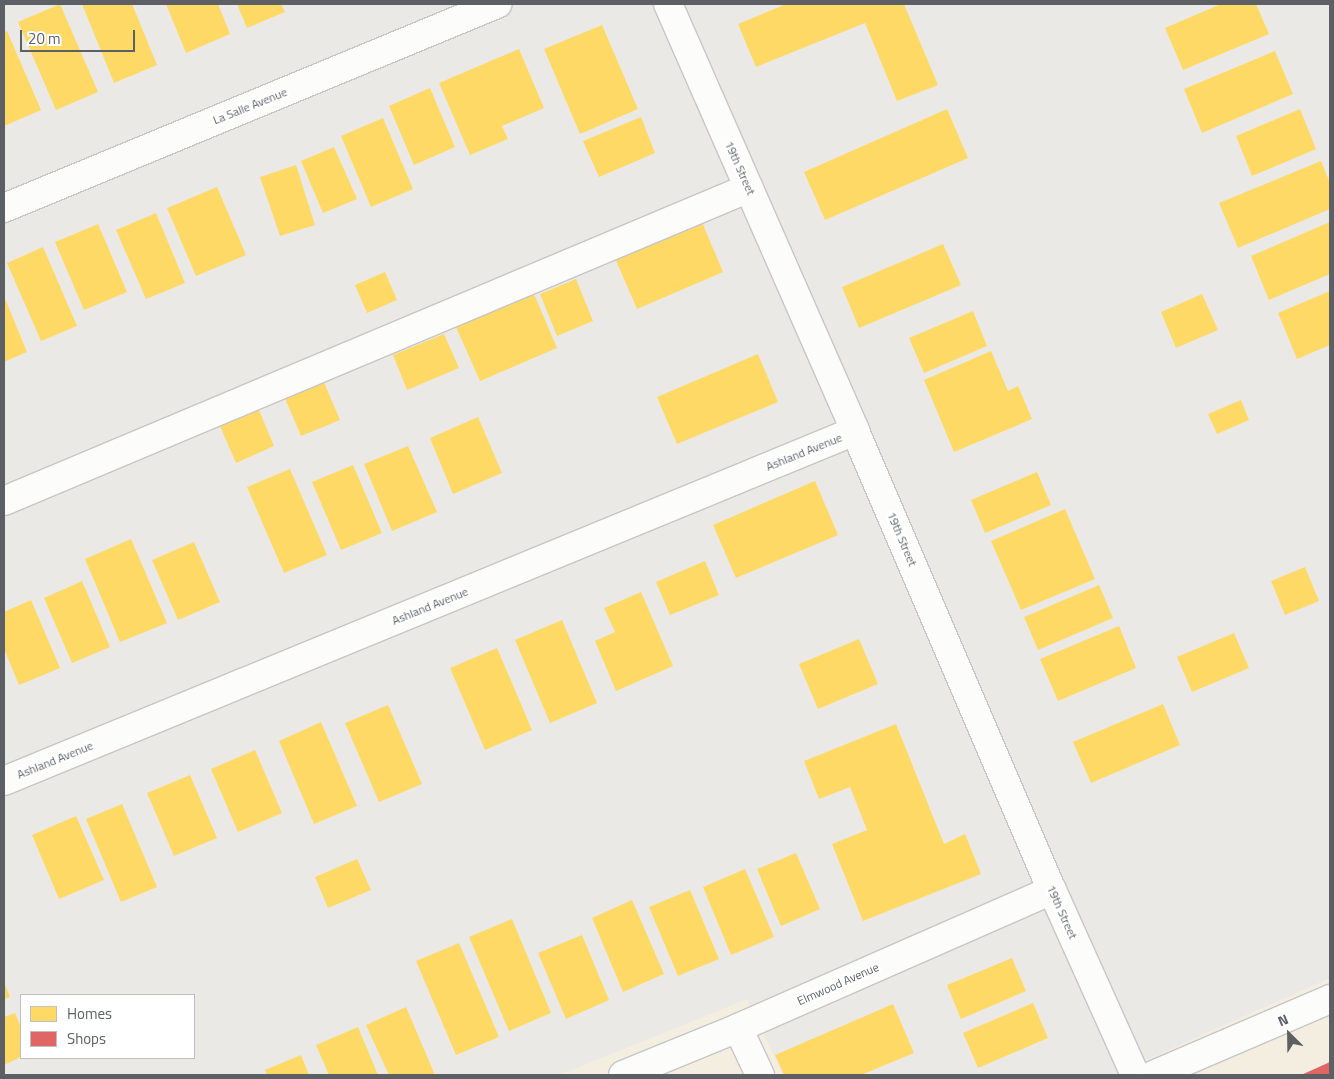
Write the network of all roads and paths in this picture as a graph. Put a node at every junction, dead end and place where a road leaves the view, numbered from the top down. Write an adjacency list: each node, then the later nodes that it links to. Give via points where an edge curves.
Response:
1 (497, 4): 4 (street, La Salle Avenue)
2 (668, 4): 3 (street, 19th Street)
3 (749, 188): 5 (street, 19th Street); 6 (street)
4 (4, 208)
5 (856, 431): 7 (street, Ashland Avenue); 8 (street, 19th Street)
6 (4, 501)
7 (4, 781)
8 (1052, 890): 10 (street, Elmwood Avenue); 13 (street, 19th Street)
9 (1330, 999): 14 (street)
10 (738, 1028): 11 (street, Elmwood Avenue); 12 (street)
11 (623, 1075)
12 (760, 1075)
13 (1135, 1075)
14 (1153, 1075)

